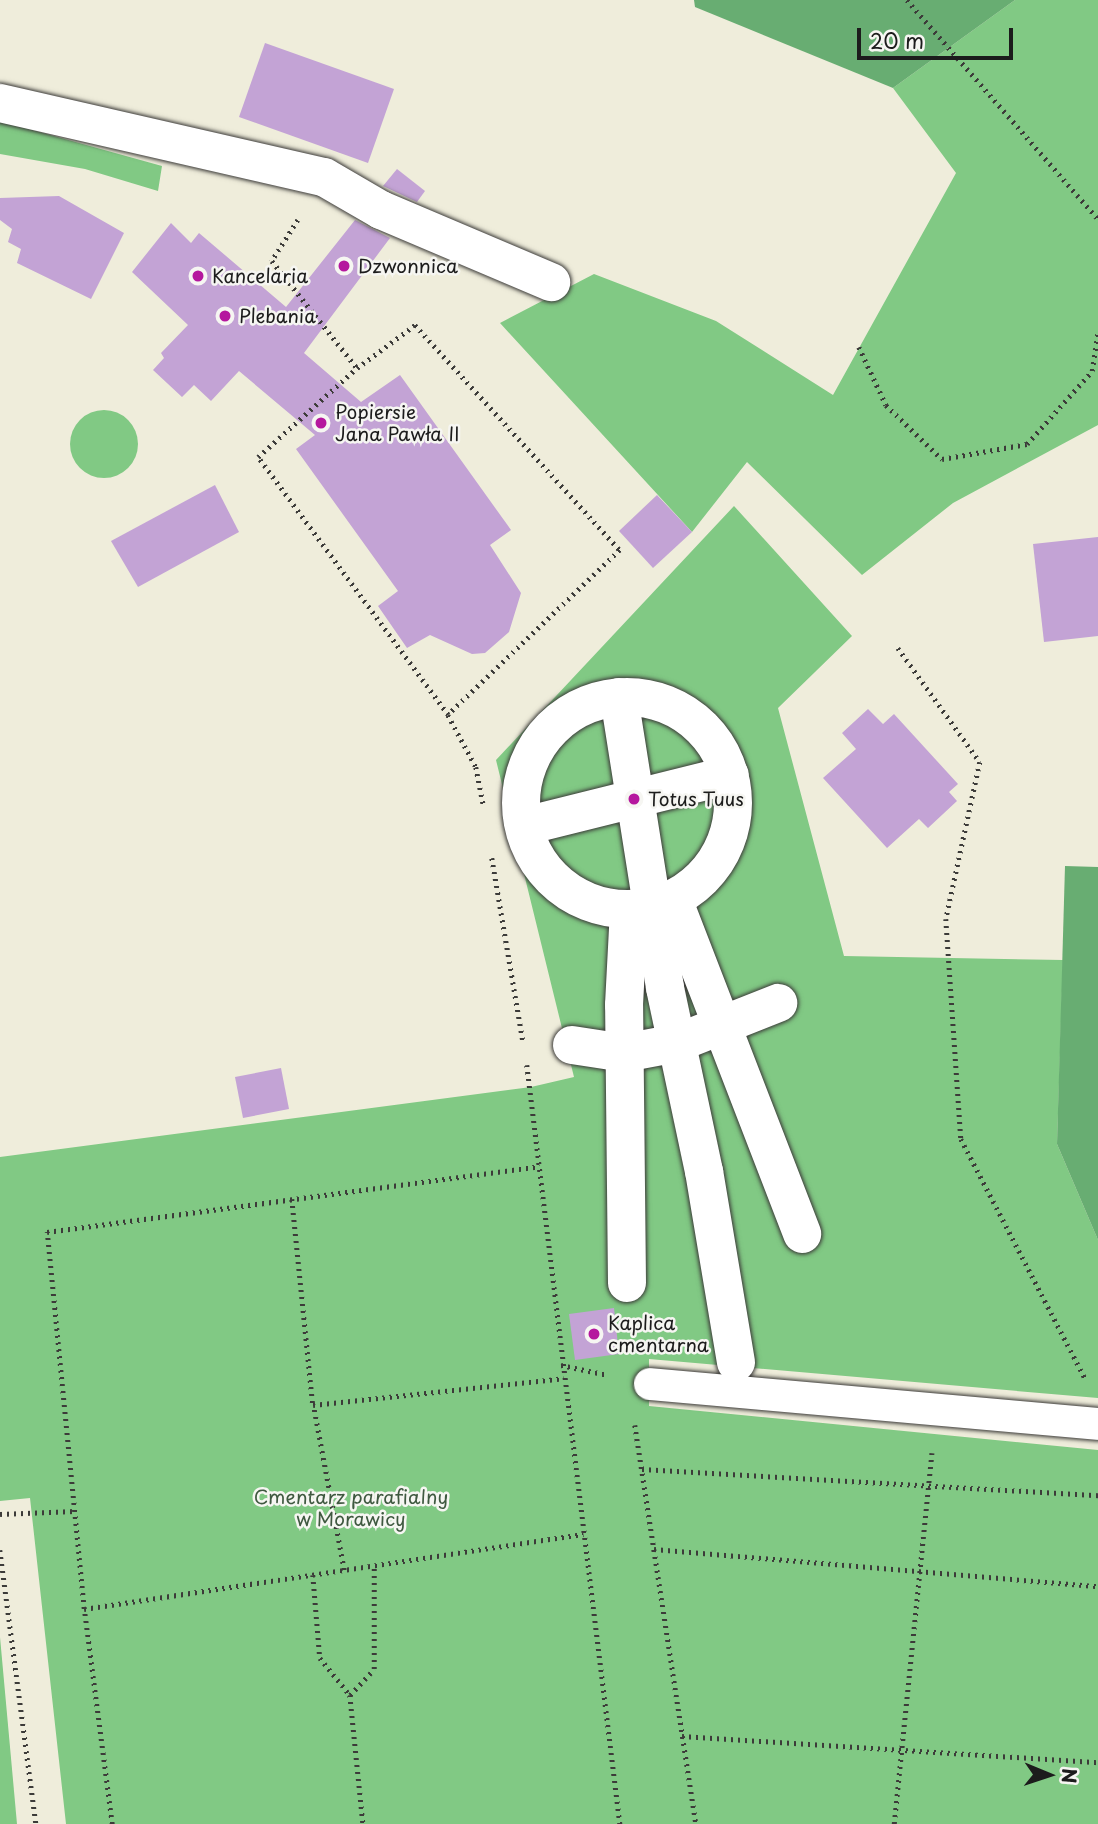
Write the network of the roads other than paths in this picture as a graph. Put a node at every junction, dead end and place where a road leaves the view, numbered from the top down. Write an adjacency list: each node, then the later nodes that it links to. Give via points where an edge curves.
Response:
1 (0, 103): 2 (street, via 324,177 381,210)
2 (551, 282)
3 (619, 697): 4 (street, via 655,701 688,716 714,742); 5 (street); 6 (street, via 585,705 557,723 535,749 524,781)
4 (730, 775): 5 (street); 7 (street, via 734,812 724,848 704,878)
5 (634, 799): 6 (street); 7 (street)
6 (525, 826): 7 (street, via 531,848 549,876 576,897 607,908)
7 (651, 905): 9 (street); 10 (street); 12 (street)
8 (778, 1003): 9 (street)
9 (723, 1028): 10 (street); 13 (street)
10 (677, 1043): 12 (street); 15 (street)
11 (572, 1045): 12 (street)
12 (624, 1053): 14 (street)
13 (802, 1234)
14 (627, 1283)
15 (736, 1363)
16 (650, 1384): 17 (lane)
17 (1098, 1424)

